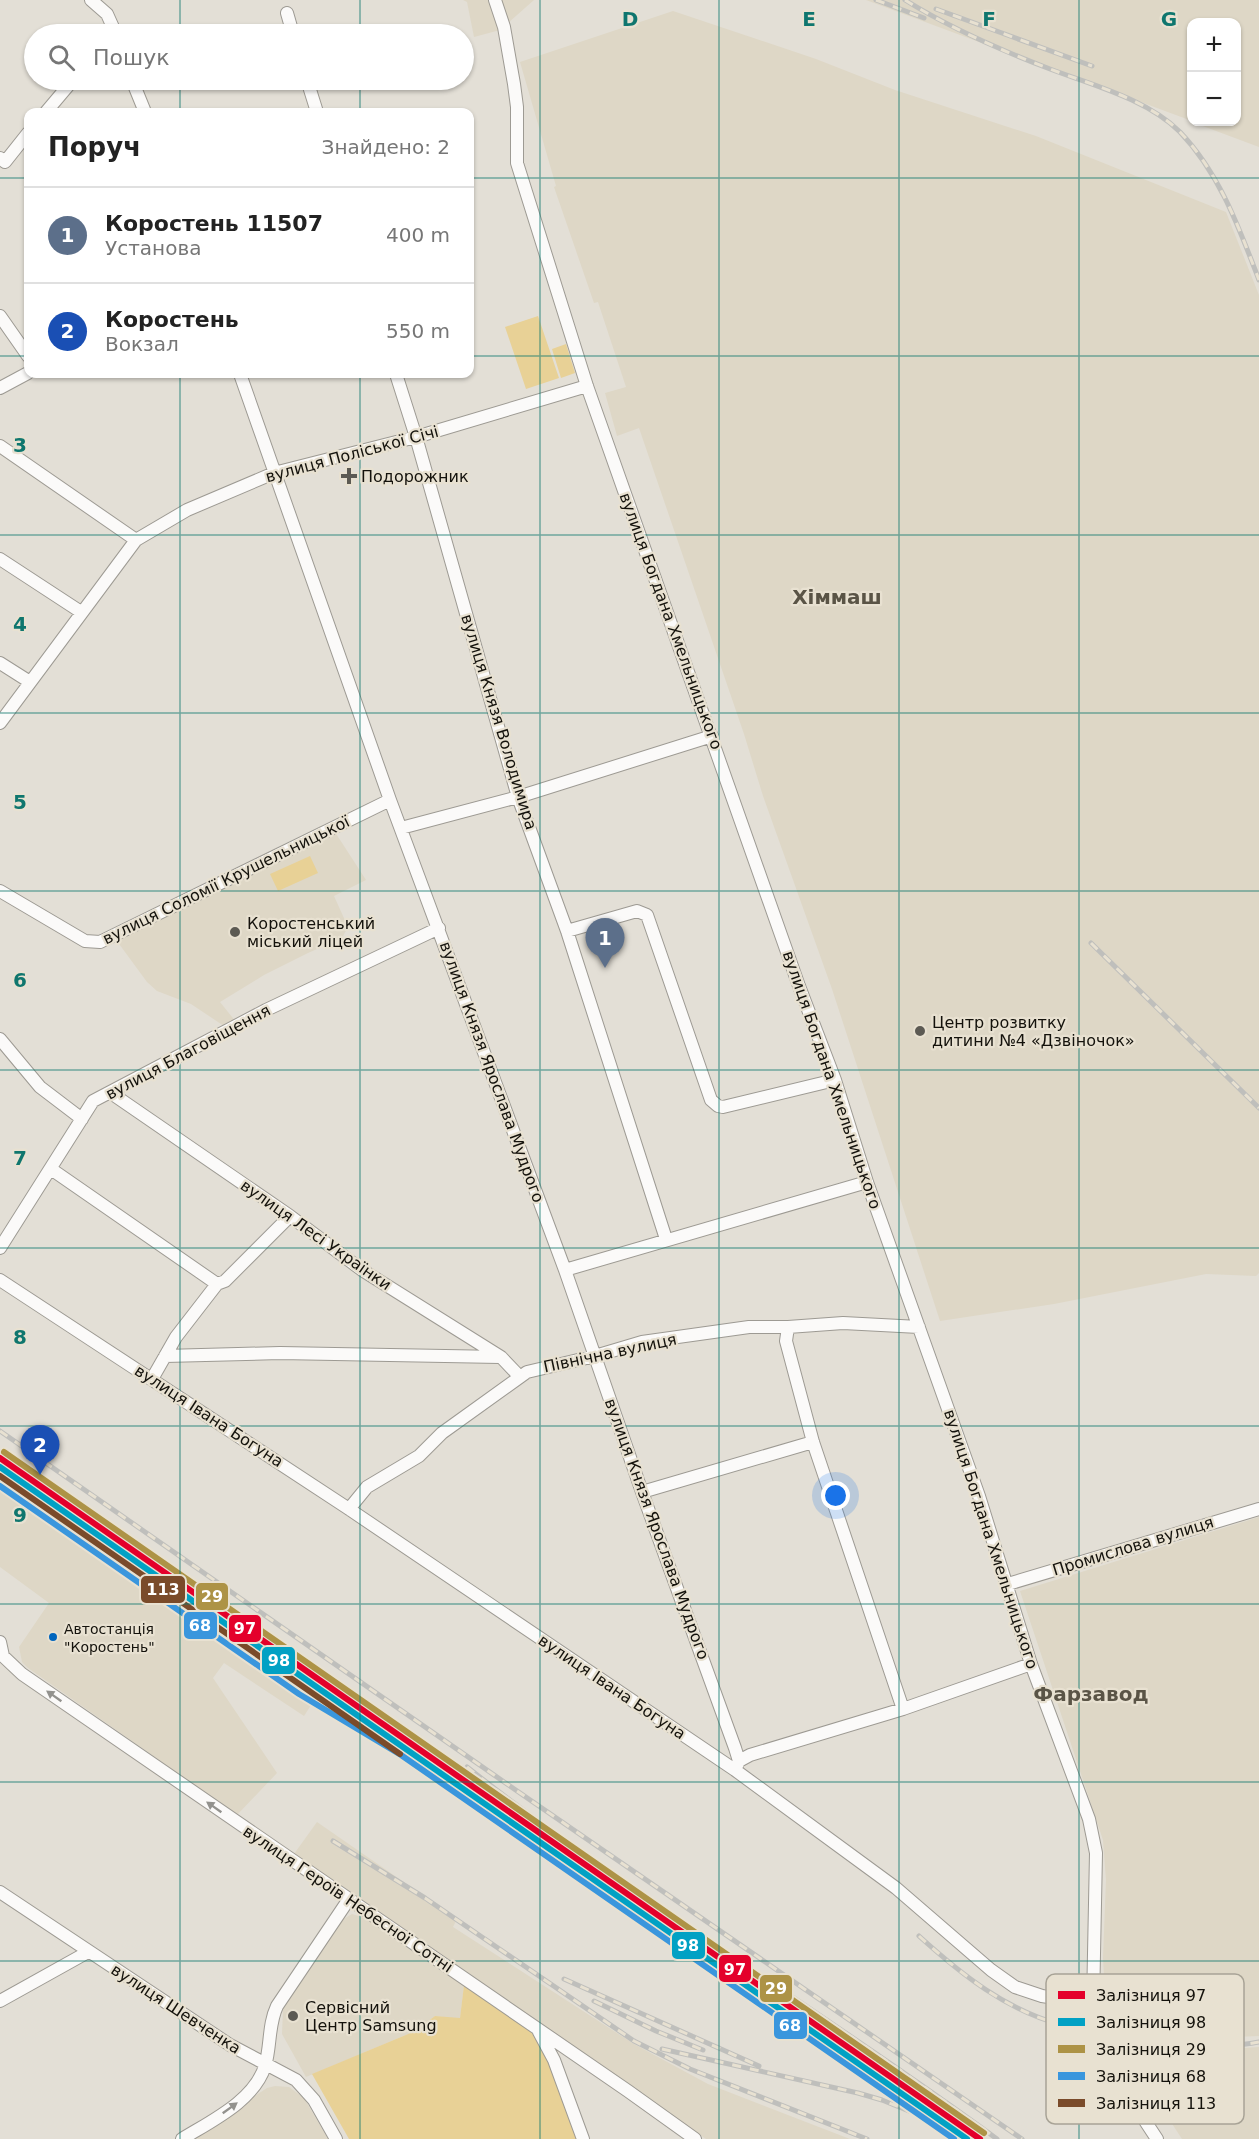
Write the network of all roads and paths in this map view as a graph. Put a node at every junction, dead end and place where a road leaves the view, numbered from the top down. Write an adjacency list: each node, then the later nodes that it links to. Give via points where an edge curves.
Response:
1 (91, 0): 4 (street, via 107,14)
2 (495, 0): 19 (street, вулиця Богдана Хмельницького, via 514,84 517,163)
3 (286, 14): 5 (street)
4 (112, 24)
5 (290, 24)
6 (65, 90): 9 (street)
7 (136, 90): 10 (street)
8 (310, 90): 11 (street)
9 (49, 108)
10 (143, 108)
11 (316, 108)
12 (24, 137): 13 (street)
13 (2, 162)
14 (0, 315): 15 (street)
15 (24, 350)
16 (24, 375): 20 (street)
17 (241, 378): 23 (street, вулиця Князя Ярослава Мудрого)
18 (397, 378): 21 (street, вулиця Князя Володимира)
19 (587, 386): 21 (street, вулиця Поліської Січі); 30 (street, вулиця Богдана Хмельницького)
20 (0, 388)
21 (416, 437): 23 (street, вулиця Поліської Січі); 31 (street, вулиця Князя Володимира)
22 (0, 446): 24 (street)
23 (274, 473): 24 (street, вулиця Поліської Січі, via 187,510); 32 (street, вулиця Князя Ярослава Мудрого)
24 (136, 540): 26 (street, вулиця Поліської Січі)
25 (0, 559): 26 (street)
26 (81, 612): 28 (street, вулиця Поліської Січі)
27 (0, 663): 28 (street)
28 (30, 682): 29 (street, вулиця Поліської Січі)
29 (0, 723)
30 (712, 736): 31 (street); 38 (street, вулиця Богдана Хмельницького)
31 (518, 797): 33 (street); 36 (street, вулиця Князя Володимира)
32 (390, 800): 33 (street, вулиця Князя Ярослава Мудрого); 34 (street, вулиця Соломії Крушельницької, via 100,942 85,941)
33 (401, 828): 35 (street, вулиця Князя Ярослава Мудрого)
34 (0, 891)
35 (439, 928): 39 (street, вулиця Благовіщення, via 266,1010); 46 (street, вулиця Князя Ярослава Мудрого)
36 (567, 931): 38 (street, via 637,911 647,915 711,1100 718,1106); 44 (street, вулиця Князя Володимира)
37 (0, 1039): 40 (street, via 40,1087)
38 (834, 1080): 42 (street, вулиця Богдана Хмельницького)
39 (111, 1093): 40 (street, вулиця Благовіщення, via 93,1101); 43 (street, вулиця Лесі Українки)
40 (82, 1119): 41 (street, вулиця Благовіщення)
41 (51, 1169): 45 (street, вулиця Благовіщення); 48 (street)
42 (867, 1182): 44 (street); 50 (street, вулиця Богдана Хмельницького)
43 (290, 1216): 48 (street); 53 (street, вулиця Лесі Українки, via 362,1270)
44 (666, 1239): 46 (street)
45 (0, 1248)
46 (565, 1270): 52 (street, вулиця Князя Ярослава Мудрого)
47 (0, 1280): 55 (street, вулиця Івана Богуна)
48 (218, 1284): 51 (street)
49 (788, 1327): 50 (street, Північна вулиця, via 843,1323); 52 (street, Північна вулиця, via 749,1327 642,1342); 56 (street, via 786,1341)
50 (919, 1327): 60 (street, вулиця Богдана Хмельницького)
51 (165, 1356): 53 (street, via 280,1353); 55 (street)
52 (595, 1356): 54 (street, Північна вулиця); 57 (street, вулиця Князя Ярослава Мудрого)
53 (501, 1357): 54 (street, вулиця Лесі Українки)
54 (520, 1377): 58 (street, Північна вулиця, via 442,1433 419,1456 367,1487)
55 (152, 1379): 58 (street, вулиця Івана Богуна)
56 (813, 1442): 57 (street); 64 (street)
57 (642, 1492): 65 (street, вулиця Князя Ярослава Мудрого, via 678,1584)
58 (349, 1509): 65 (street, вулиця Івана Богуна)
59 (1259, 1509): 60 (street, Промислова вулиця)
60 (1008, 1584): 63 (street, вулиця Богдана Хмельницького)
61 (0, 1642): 62 (street)
62 (2, 1658): 67 (street, вулиця Героїв Небесної Сотні, one-way to 62)
63 (1031, 1664): 64 (street); 69 (street, вулиця Богдана Хмельницького, via 1089,1819 1096,1853)
64 (903, 1709): 65 (street, via 750,1755)
65 (737, 1766): 70 (street, вулиця Івана Богуна, via 896,1888 991,1970 1015,1987)
66 (0, 1892): 68 (street, вулиця Шевченка)
67 (349, 1899): 72 (street, вулиця Героїв Небесної Сотні); 73 (street, via 281,1998 272,2017)
68 (88, 1952): 71 (street); 73 (street, вулиця Шевченка)
69 (1094, 1974)
70 (1046, 1997)
71 (0, 2001)
72 (535, 2028): 77 (street, via 554,2060); 78 (street, вулиця Героїв Небесної Сотні)
73 (266, 2065): 75 (street, one-way to 73, via 252,2090); 76 (street, вулиця Шевченка, via 303,2086)
74 (1147, 2124): 79 (street)
75 (182, 2139)
76 (336, 2139)
77 (583, 2139)
78 (695, 2139)
79 (1157, 2139)

